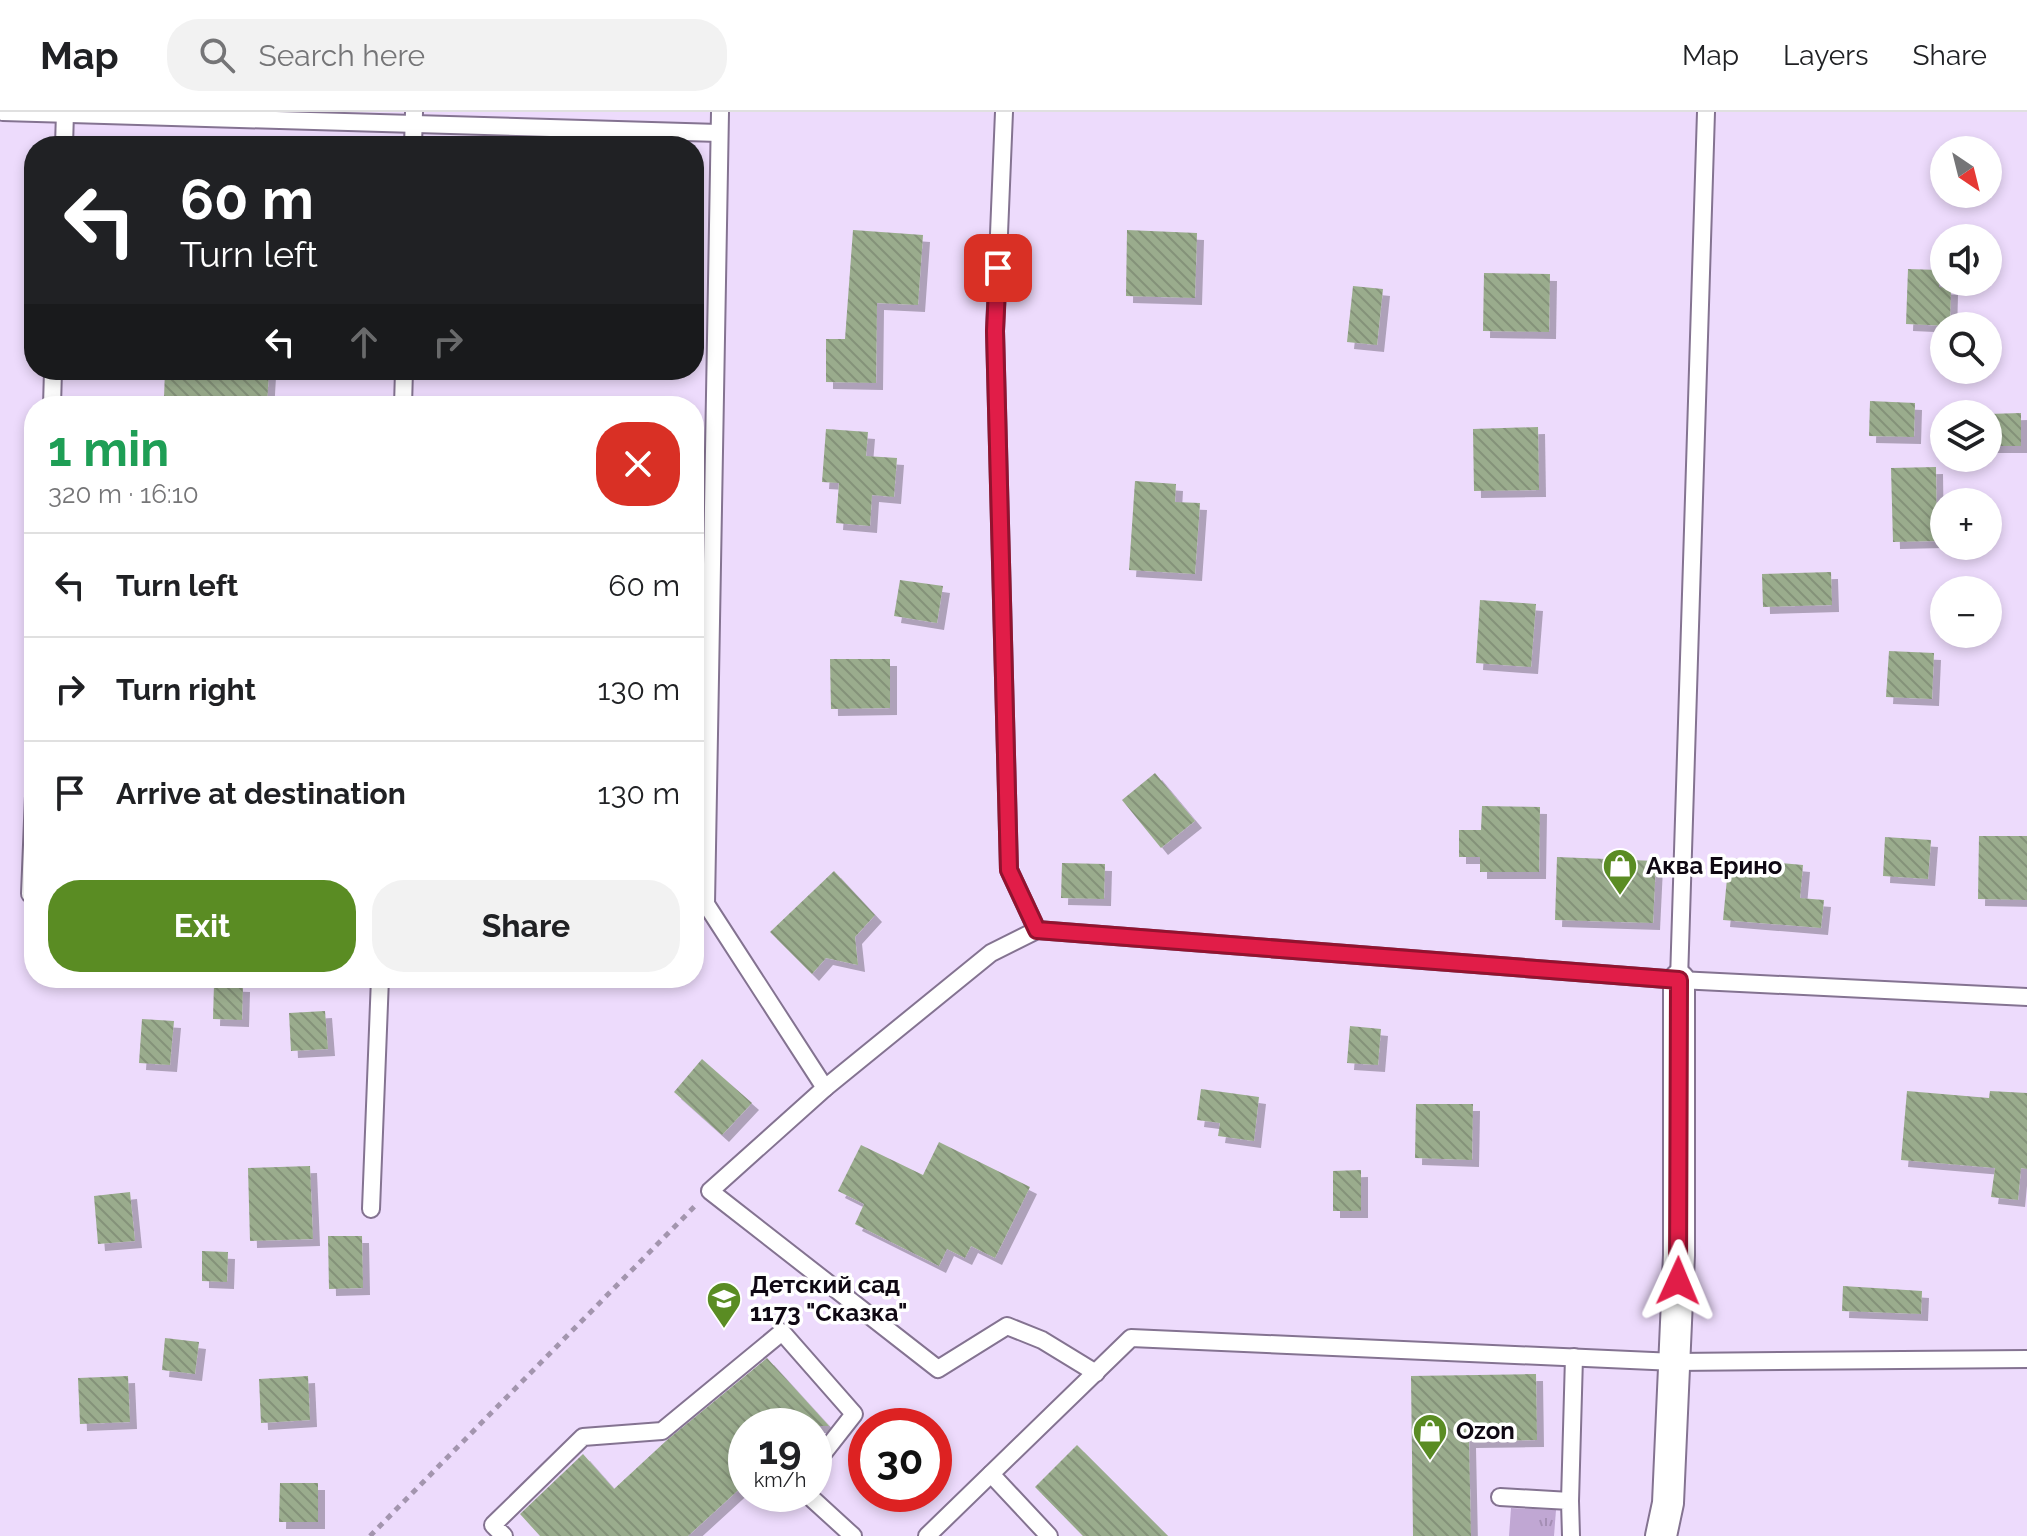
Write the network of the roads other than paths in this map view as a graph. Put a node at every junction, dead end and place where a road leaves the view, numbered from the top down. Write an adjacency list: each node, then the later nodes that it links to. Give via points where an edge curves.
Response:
1 (3, 112): 5 (lane)
2 (720, 112): 7 (lane)
3 (1004, 112): 9 (lane, via 995,331 1009,870)
4 (1706, 112): 10 (lane)
5 (65, 113): 6 (lane); 8 (lane)
6 (414, 119): 7 (lane)
7 (719, 133): 13 (lane, via 706,904)
8 (64, 136)
9 (1037, 930): 10 (lane); 13 (lane, via 991,953)
10 (1679, 980): 12 (lane); 17 (street)
11 (380, 988): 14 (lane)
12 (2027, 997)
13 (825, 1088): 18 (lane, via 710,1191 938,1369 1007,1326)
14 (371, 1209)
15 (1574, 1357): 17 (lane); 18 (lane, via 1131,1338); 22 (lane)
16 (2027, 1359): 17 (lane)
17 (1675, 1362): 29 (street, via 1668,1503)
18 (1096, 1373): 20 (lane)
19 (832, 1442): 24 (lane, via 854,1414 782,1332 662,1431 583,1437 493,1525)
20 (991, 1474): 26 (lane); 27 (lane)
21 (1500, 1497): 22 (lane)
22 (1570, 1501): 28 (lane)
23 (827, 1512): 25 (lane)
24 (504, 1536)
25 (853, 1536)
26 (927, 1536)
27 (1049, 1536)
28 (1571, 1536)
29 (1661, 1536)

